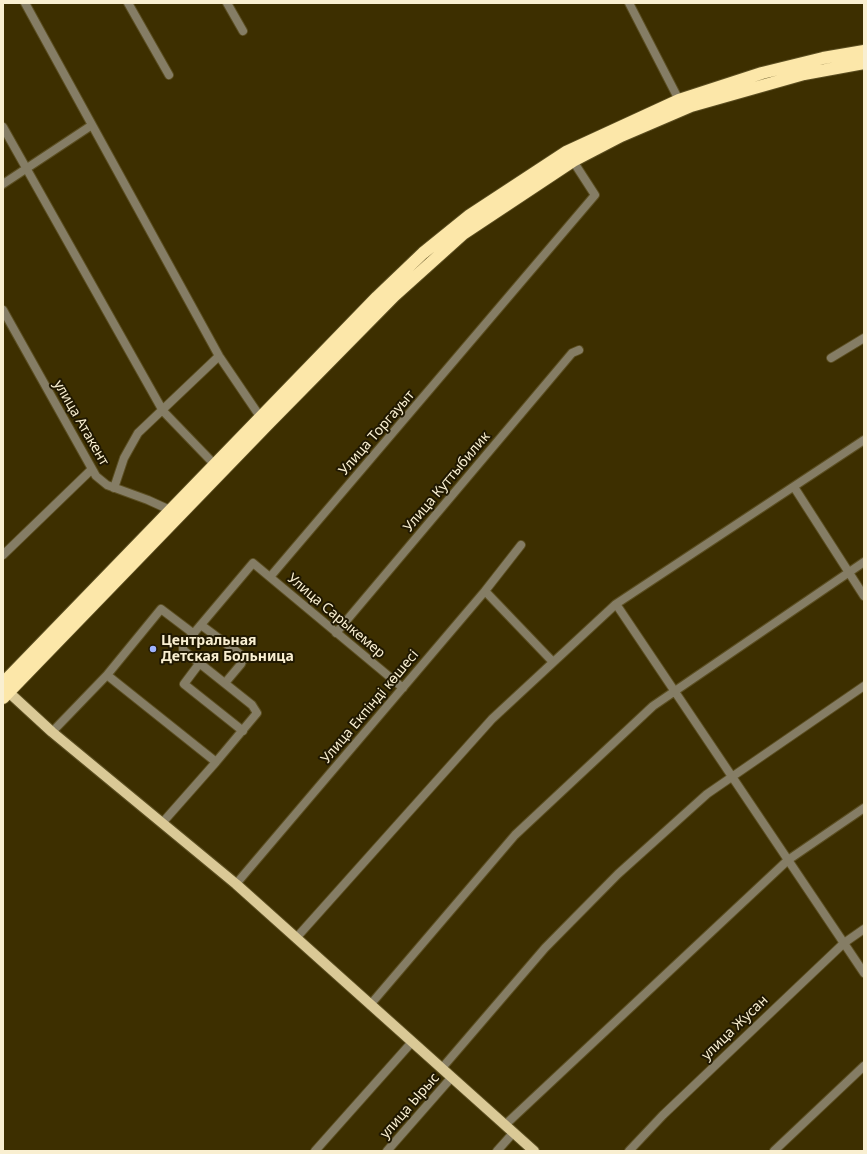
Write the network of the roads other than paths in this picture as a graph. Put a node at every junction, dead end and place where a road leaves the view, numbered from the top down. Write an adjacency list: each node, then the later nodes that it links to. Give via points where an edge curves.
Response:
1 (25, 3): 10 (street)
2 (128, 3): 8 (street)
3 (227, 3): 5 (street)
4 (629, 3): 9 (street)
5 (243, 31)
6 (864, 51): 9 (highway, via 762,73)
7 (864, 63): 12 (highway, via 764,84 691,106 621,136)
8 (169, 75)
9 (679, 100): 15 (highway, via 566,152 496,197 423,253)
10 (92, 125): 13 (street); 19 (street)
11 (3, 127): 13 (street)
12 (573, 161): 15 (highway, via 463,234); 33 (street, Улица Торгауыт, via 595,195)
13 (26, 169): 14 (street); 21 (street)
14 (3, 184)
15 (381, 301): 22 (highway); 46 (highway, via 268,424)
16 (3, 310): 25 (street, улица Атакент)
17 (864, 338): 20 (street)
18 (579, 350): 38 (street, Улица Куттыбилик, via 572,354)
19 (219, 356): 21 (street); 22 (street)
20 (831, 358)
21 (163, 411): 24 (street); 27 (street, via 138,433 124,458)
22 (261, 418): 24 (highway)
23 (864, 440): 26 (street)
24 (216, 466): 28 (highway)
25 (92, 469): 27 (street, улица Атакент, via 101,481); 30 (street)
26 (794, 487): 32 (street); 36 (street)
27 (114, 488): 28 (street, улица Атакент)
28 (170, 510): 46 (highway)
29 (521, 545): 34 (street, Улица Екпінді көшесі)
30 (3, 555)
31 (864, 562): 32 (street)
32 (848, 573): 35 (street); 47 (street)
33 (270, 577): 37 (street, Улица Сарыкемер, via 253,563); 38 (street, Улица Сарыкемер)
34 (485, 591): 40 (street); 45 (street, Улица Екпінді көшесі)
35 (864, 596)
36 (616, 604): 40 (street); 47 (street)
37 (201, 625): 39 (street); 43 (street, via 244,657)
38 (336, 633): 45 (street, Улица Сарыкемер)
39 (194, 634): 41 (street, via 183,646 183,650); 42 (street, via 161,609)
40 (553, 662): 57 (street, via 492,719)
41 (199, 664): 43 (street); 48 (street, via 184,684)
42 (107, 675): 49 (street); 50 (street)
43 (225, 683): 48 (street, via 252,705 257,713)
44 (864, 686): 51 (street)
45 (403, 688): 55 (street, Улица Екпінді көшесі)
46 (4, 690): 49 (main road)
47 (674, 690): 51 (street); 60 (street, via 653,706 514,835)
48 (243, 731): 50 (street)
49 (52, 732): 53 (main road)
50 (216, 762): 53 (street)
51 (732, 776): 54 (street); 63 (street, via 706,794 545,948)
52 (864, 808): 54 (street)
53 (163, 822): 55 (main road)
54 (788, 860): 58 (street); 65 (street)
55 (236, 884): 57 (main road)
56 (864, 929): 58 (street, улица Жусан)
57 (297, 937): 60 (main road)
58 (844, 942): 59 (street); 71 (street, улица Жусан, via 663,1115)
59 (864, 972)
60 (370, 1005): 61 (main road)
61 (412, 1042): 63 (main road); 67 (street)
62 (864, 1066): 72 (street)
63 (442, 1068): 64 (main road)
64 (451, 1078): 65 (main road); 68 (street, улица Ырыс)
65 (506, 1124): 66 (main road)
66 (514, 1132): 69 (street); 70 (main road)
67 (315, 1151)
68 (387, 1151)
69 (497, 1151)
70 (534, 1151)
71 (629, 1151)
72 (774, 1151)

